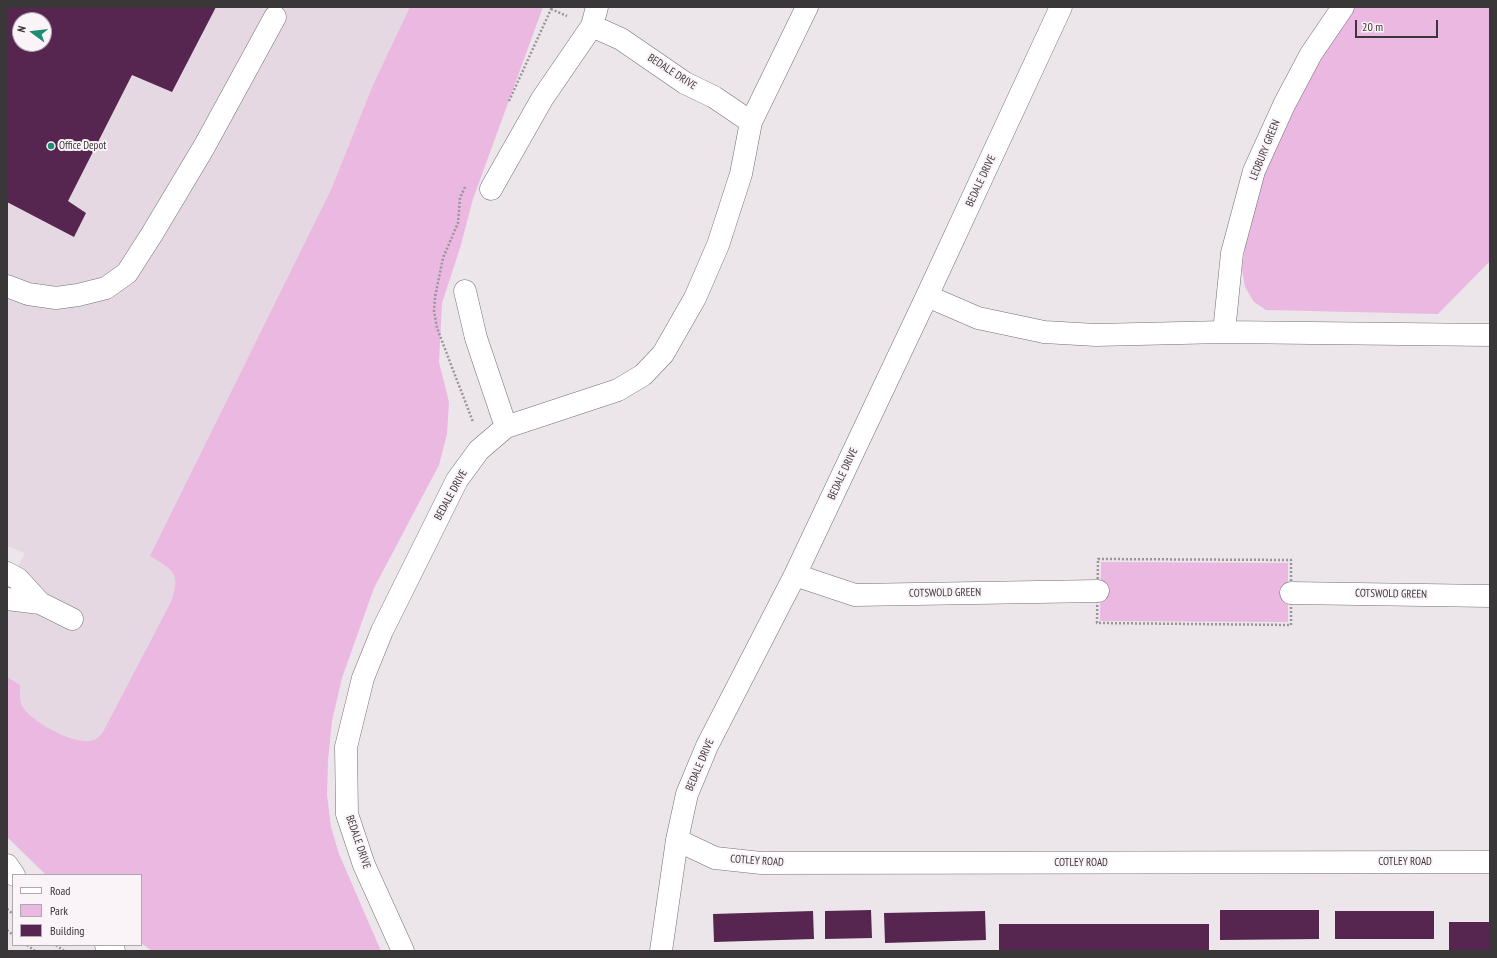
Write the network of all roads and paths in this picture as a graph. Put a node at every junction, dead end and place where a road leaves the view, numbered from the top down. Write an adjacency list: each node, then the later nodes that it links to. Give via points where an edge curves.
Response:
1 (552, 7): 7 (path)
2 (807, 7): 8 (street, BEDALE DRIVE)
3 (1061, 7): 13 (street, BEDALE DRIVE)
4 (1343, 7): 14 (street, LEDBURY GREEN, via 1311,54 1287,98 1254,171 1232,253)
5 (594, 17): 8 (street, BEDALE DRIVE, via 685,83 714,97); 10 (street, via 542,99)
6 (275, 18): 11 (street, via 204,148 127,273 106,288 56,298 28,294)
7 (508, 103)
8 (751, 122): 16 (street, BEDALE DRIVE, via 741,174 718,245 695,298 663,354 643,375 618,390)
9 (467, 182): 17 (path, via 460,198 458,223 443,258 434,311 437,328)
10 (491, 189)
11 (7, 286)
12 (465, 291): 16 (street, via 476,338)
13 (927, 296): 14 (street, via 978,318 1044,332 1096,335); 19 (street, BEDALE DRIVE)
14 (1224, 332): 15 (street)
15 (1490, 335)
16 (506, 427): 17 (street, BEDALE DRIVE)
17 (483, 447): 30 (street, BEDALE DRIVE, via 457,480 382,631 363,678 346,747 347,814 364,865)
18 (7, 573): 24 (street, via 18,579)
19 (795, 575): 20 (street, COTSWOLD GREEN, via 855,595); 26 (street, BEDALE DRIVE, via 707,746 687,794)
20 (1098, 591): 21 (path, via 1098,559 1291,560); 21 (path, via 1097,623 1291,625)
21 (1291, 593): 22 (street, COTSWOLD GREEN)
22 (1490, 596)
23 (7, 599): 24 (street)
24 (40, 603): 25 (street)
25 (72, 619)
26 (677, 840): 27 (street, COTLEY ROAD, via 714,858 761,863); 31 (street, BEDALE DRIVE)
27 (1490, 862)
28 (7, 865): 29 (street)
29 (13, 874)
30 (403, 951)
31 (661, 951)

